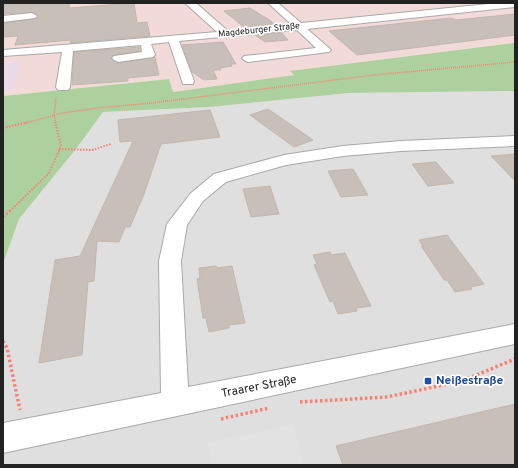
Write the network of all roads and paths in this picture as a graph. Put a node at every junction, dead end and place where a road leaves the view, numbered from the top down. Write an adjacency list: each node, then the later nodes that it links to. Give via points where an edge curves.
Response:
1 (190, 3): 12 (street)
2 (273, 3): 9 (street)
3 (437, 3): 5 (street)
4 (515, 4): 7 (street, Magdeburger Straße)
5 (379, 9): 7 (street); 9 (street)
6 (32, 16): 8 (street)
7 (392, 16): 10 (street, Magdeburger Straße)
8 (3, 18)
9 (290, 18): 10 (street)
10 (298, 26): 11 (street, Magdeburger Straße); 17 (street, via 325,50)
11 (256, 31): 12 (street, Magdeburger Straße); 17 (street)
12 (226, 34): 13 (street, Magdeburger Straße)
13 (173, 39): 14 (street, Magdeburger Straße); 21 (street)
14 (145, 41): 15 (street, Magdeburger Straße); 18 (street, via 148,55)
15 (68, 48): 16 (street, Magdeburger Straße); 22 (street)
16 (3, 53)
17 (275, 55): 19 (street)
18 (118, 58)
19 (248, 58)
20 (515, 62): 23 (path, via 374,75 98,108)
21 (188, 81)
22 (60, 90): 23 (path)
23 (54, 116): 24 (path); 27 (path, via 61,146)
24 (3, 128)
25 (515, 141): 33 (street, via 343,151 284,160 220,178 197,197 177,224 170,261)
26 (111, 144): 27 (path, via 92,150)
27 (59, 149): 28 (path, via 49,173)
28 (3, 216)
29 (515, 334): 33 (street, Traarer Straße)
30 (3, 341): 36 (path, via 6,348)
31 (515, 359): 32 (path, via 462,380 387,396)
32 (298, 402)
33 (175, 403): 36 (street, Traarer Straße)
34 (276, 407): 35 (path)
35 (216, 420)
36 (14, 436)

